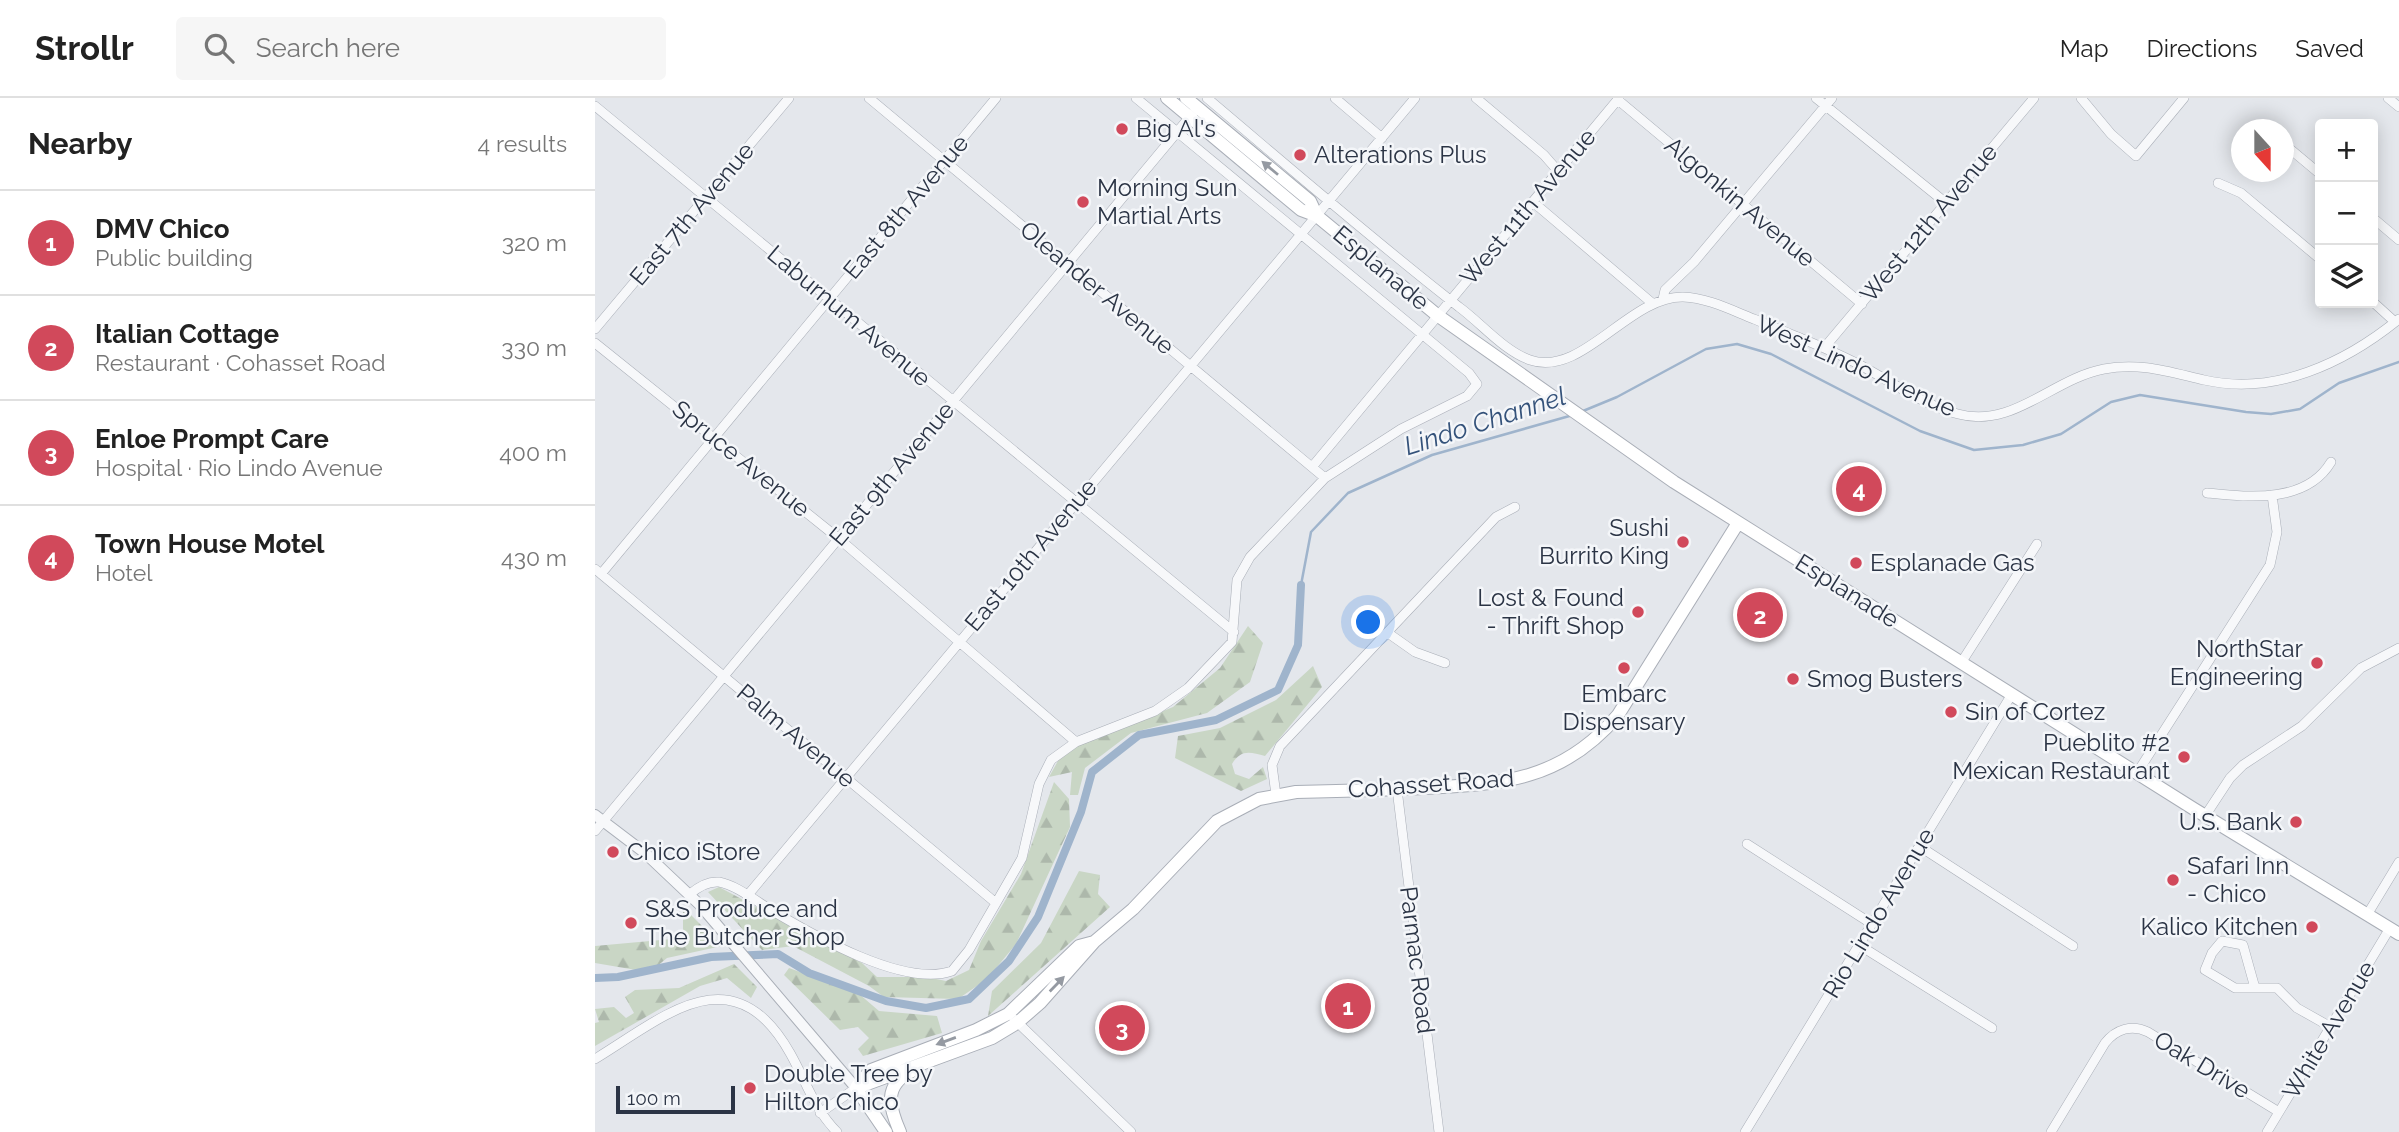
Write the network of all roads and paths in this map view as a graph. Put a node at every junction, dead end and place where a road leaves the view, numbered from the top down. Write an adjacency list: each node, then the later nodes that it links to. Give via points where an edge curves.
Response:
1 (789, 98): 27 (street, East 7th Avenue)
2 (869, 98): 23 (street, Oleander Avenue)
3 (996, 98): 23 (street, East 8th Avenue)
4 (1136, 98): 20 (street)
5 (1167, 98): 17 (main road, Esplanade)
6 (1186, 98): 17 (main road, Esplanade)
7 (1335, 98): 21 (street)
8 (1415, 98): 21 (street, East 10th Avenue)
9 (1476, 98): 25 (street)
10 (1817, 98): 16 (street)
11 (2081, 98): 12 (street, via 2136,156)
12 (2185, 98)
13 (2388, 98): 19 (street)
14 (1618, 99): 25 (street, West 11th Avenue); 31 (street, Algonkin Avenue)
15 (2030, 99): 30 (street, West 12th Avenue)
16 (1829, 102): 30 (street); 31 (street)
17 (1200, 105): 20 (street, East 9th Avenue); 28 (street, West Lindo Avenue); 32 (main road, Esplanade, via 1310,201)
18 (595, 106): 27 (street, Laburnum Avenue)
19 (2399, 107)
20 (1176, 132): 34 (street); 37 (street, East 9th Avenue)
21 (1382, 138): 28 (street, East 10th Avenue)
22 (2294, 152): 24 (street)
23 (944, 160): 37 (street, Oleander Avenue); 38 (street, East 8th Avenue)
24 (2315, 170)
25 (1558, 171): 29 (street, West 11th Avenue)
26 (2217, 183): 36 (street, via 2241,192)
27 (705, 198): 38 (street, Laburnum Avenue); 46 (street, East 7th Avenue)
28 (1330, 200): 32 (street, East 10th Avenue); 40 (street, West Lindo Avenue)
29 (1533, 202): 40 (street, West 11th Avenue); 41 (street)
30 (1946, 203): 42 (street, West 12th Avenue)
31 (1741, 204): 39 (street, via 1665,290); 42 (street, Algonkin Avenue)
32 (1317, 216): 34 (street, East 10th Avenue); 44 (main road, Esplanade)
33 (2378, 222): 35 (street)
34 (1301, 235): 47 (street); 50 (street, East 10th Avenue)
35 (2399, 240)
36 (2315, 255)
37 (1067, 264): 50 (street, Oleander Avenue); 51 (street, East 9th Avenue)
38 (830, 299): 51 (street, Laburnum Avenue); 52 (street, East 8th Avenue)
39 (1663, 299): 41 (street, West Lindo Avenue); 49 (street, West Lindo Avenue, via 1712,303)
40 (1450, 300): 41 (street, West Lindo Avenue, via 1515,353 1540,363 1580,350); 44 (street, West 11th Avenue)
41 (1652, 303)
42 (1862, 304): 49 (street, West 12th Avenue)
43 (2378, 306): 45 (street)
44 (1437, 315): 47 (street, West 11th Avenue); 60 (main road, Esplanade)
45 (2397, 321): 49 (street, West Lindo Avenue, via 2341,359 2285,378 2233,383 2152,367 2115,367 2071,379 2016,410 1987,417 1940,408)
46 (595, 329)
47 (1422, 335): 54 (street, West 11th Avenue); 55 (street, via 1477,384 1467,396 1401,429)
48 (595, 343): 52 (street, Spruce Avenue)
49 (1825, 348)
50 (1191, 366): 54 (street, Oleander Avenue); 58 (street, East 10th Avenue)
51 (952, 401): 58 (street, Laburnum Avenue); 61 (street, East 9th Avenue)
52 (715, 437): 61 (street, Spruce Avenue); 63 (street, East 8th Avenue)
53 (2331, 462): 57 (street, via 2313,482)
54 (1312, 467): 55 (street, Oleander Avenue)
55 (1325, 478): 64 (street, via 1250,557 1237,580)
56 (2207, 493): 57 (street)
57 (2272, 495): 73 (street, via 2277,532 2270,565)
58 (1075, 503): 64 (street, Laburnum Avenue); 66 (street, East 10th Avenue)
59 (1515, 508): 65 (street, via 1496,517)
60 (1738, 523): 69 (main road, Esplanade); 75 (main road, Cohasset Road, via 1618,715 1584,749 1553,767 1513,781)
61 (838, 538): 66 (street, Spruce Avenue); 70 (street, East 9th Avenue)
62 (2037, 544): 69 (street)
63 (598, 571): 70 (street, Palm Avenue)
64 (1234, 632): 72 (street, via 1226,650 1169,703)
65 (1388, 633): 68 (street, via 1415,652); 76 (street, via 1280,746 1272,765)
66 (960, 641): 72 (street, Spruce Avenue); 74 (street, East 10th Avenue)
67 (2399, 648): 77 (street, via 2354,673 2302,726 2243,765)
68 (1444, 663)
69 (1961, 663): 71 (main road, Esplanade)
70 (723, 675): 74 (street, Palm Avenue); 78 (street, East 9th Avenue)
71 (2012, 694): 73 (main road, Esplanade); 80 (street, Rio Lindo Avenue)
72 (1076, 742): 84 (street, via 1046,767 1022,858)
73 (2137, 773): 77 (main road, Esplanade)
74 (846, 778): 83 (street, East 10th Avenue); 84 (street, Palm Avenue)
75 (1397, 789): 76 (main road, Cohasset Road); 103 (street, Parmac Road)
76 (1276, 795): 91 (main road, Cohasset Road, via 1244,805 1217,821 1133,909 1094,942 1040,1003)
77 (2205, 816): 85 (main road, Esplanade)
78 (597, 822): 82 (street, via 645,853)
79 (1747, 844): 86 (street)
80 (1919, 846): 86 (street, Rio Lindo Avenue); 89 (street)
81 (2399, 862): 85 (street)
82 (690, 894): 83 (street, via 712,882); 96 (street)
83 (747, 896): 84 (street, via 874,963 923,974 956,968)
84 (996, 903)
85 (2367, 915): 87 (main road, Esplanade)
86 (1872, 924): 88 (street, Rio Lindo Avenue)
87 (2395, 931): 92 (street, White Avenue)
88 (1859, 945): 93 (street); 104 (street, Rio Lindo Avenue)
89 (2073, 946)
90 (2255, 988): 90 (street, via 2243,945 2222,941 2205,970 2235,988); 92 (street, via 2277,988 2297,1008)
91 (1013, 1018): 94 (main road, Cohasset Road, via 992,1038); 96 (main road, Cohasset Road, one-way to 96, via 871,1070); 102 (street)
92 (2329, 1026): 97 (street, White Avenue)
93 (1992, 1028)
94 (937, 1057): 96 (main road, Cohasset Road); 101 (main road, via 902,1076 891,1091 890,1108)
95 (595, 1059): 98 (street, via 688,1003 730,1000 759,1016 787,1048)
96 (856, 1088): 98 (street); 100 (main road)
97 (2279, 1112): 105 (street, Oak Drive, via 2148,1032 2131,1028 2109,1038); 106 (street, White Avenue)
98 (820, 1113): 99 (street)
99 (837, 1132)
100 (886, 1132)
101 (900, 1132)
102 (1131, 1132)
103 (1439, 1132)
104 (1745, 1132)
105 (2051, 1132)
106 (2267, 1132)

